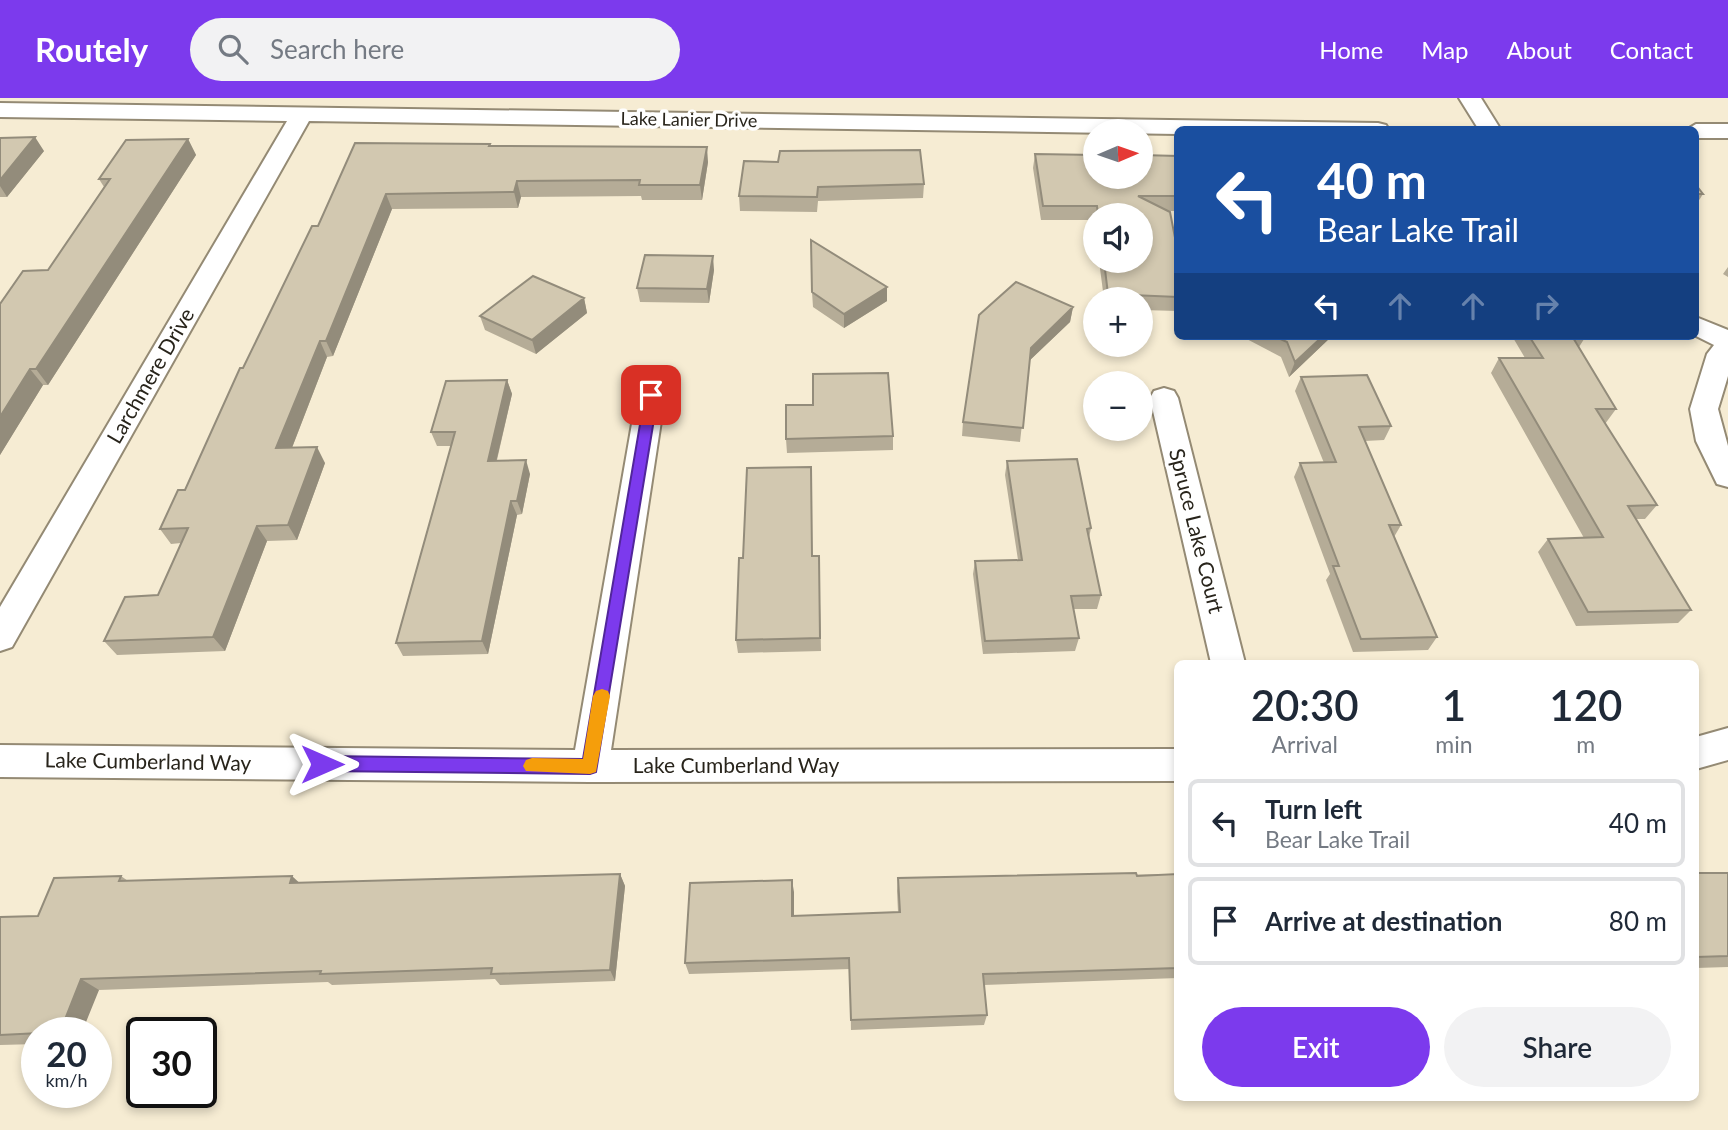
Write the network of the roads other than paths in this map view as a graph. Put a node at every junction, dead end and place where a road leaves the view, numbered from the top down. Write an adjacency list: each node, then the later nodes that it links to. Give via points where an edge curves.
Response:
1 (1470, 98): 4 (street)
2 (0, 110): 3 (street, Lake Lanier Drive)
3 (302, 114): 5 (street, Lake Lanier Drive); 14 (street, Larchmere Drive)
4 (1488, 126)
5 (1174, 127)
6 (1699, 131): 7 (street)
7 (1728, 131)
8 (1699, 326): 9 (street)
9 (1728, 341)
10 (1728, 346): 13 (street, via 1721,354 1704,409 1711,441)
11 (651, 395): 20 (street)
12 (1164, 398): 15 (street, Spruce Lake Court)
13 (1728, 476)
14 (0, 638)
15 (1227, 660)
16 (1728, 744): 17 (street)
17 (1699, 752)
18 (0, 761): 20 (street, Lake Cumberland Way)
19 (1174, 765): 20 (street, Lake Cumberland Way)
20 (590, 766)

